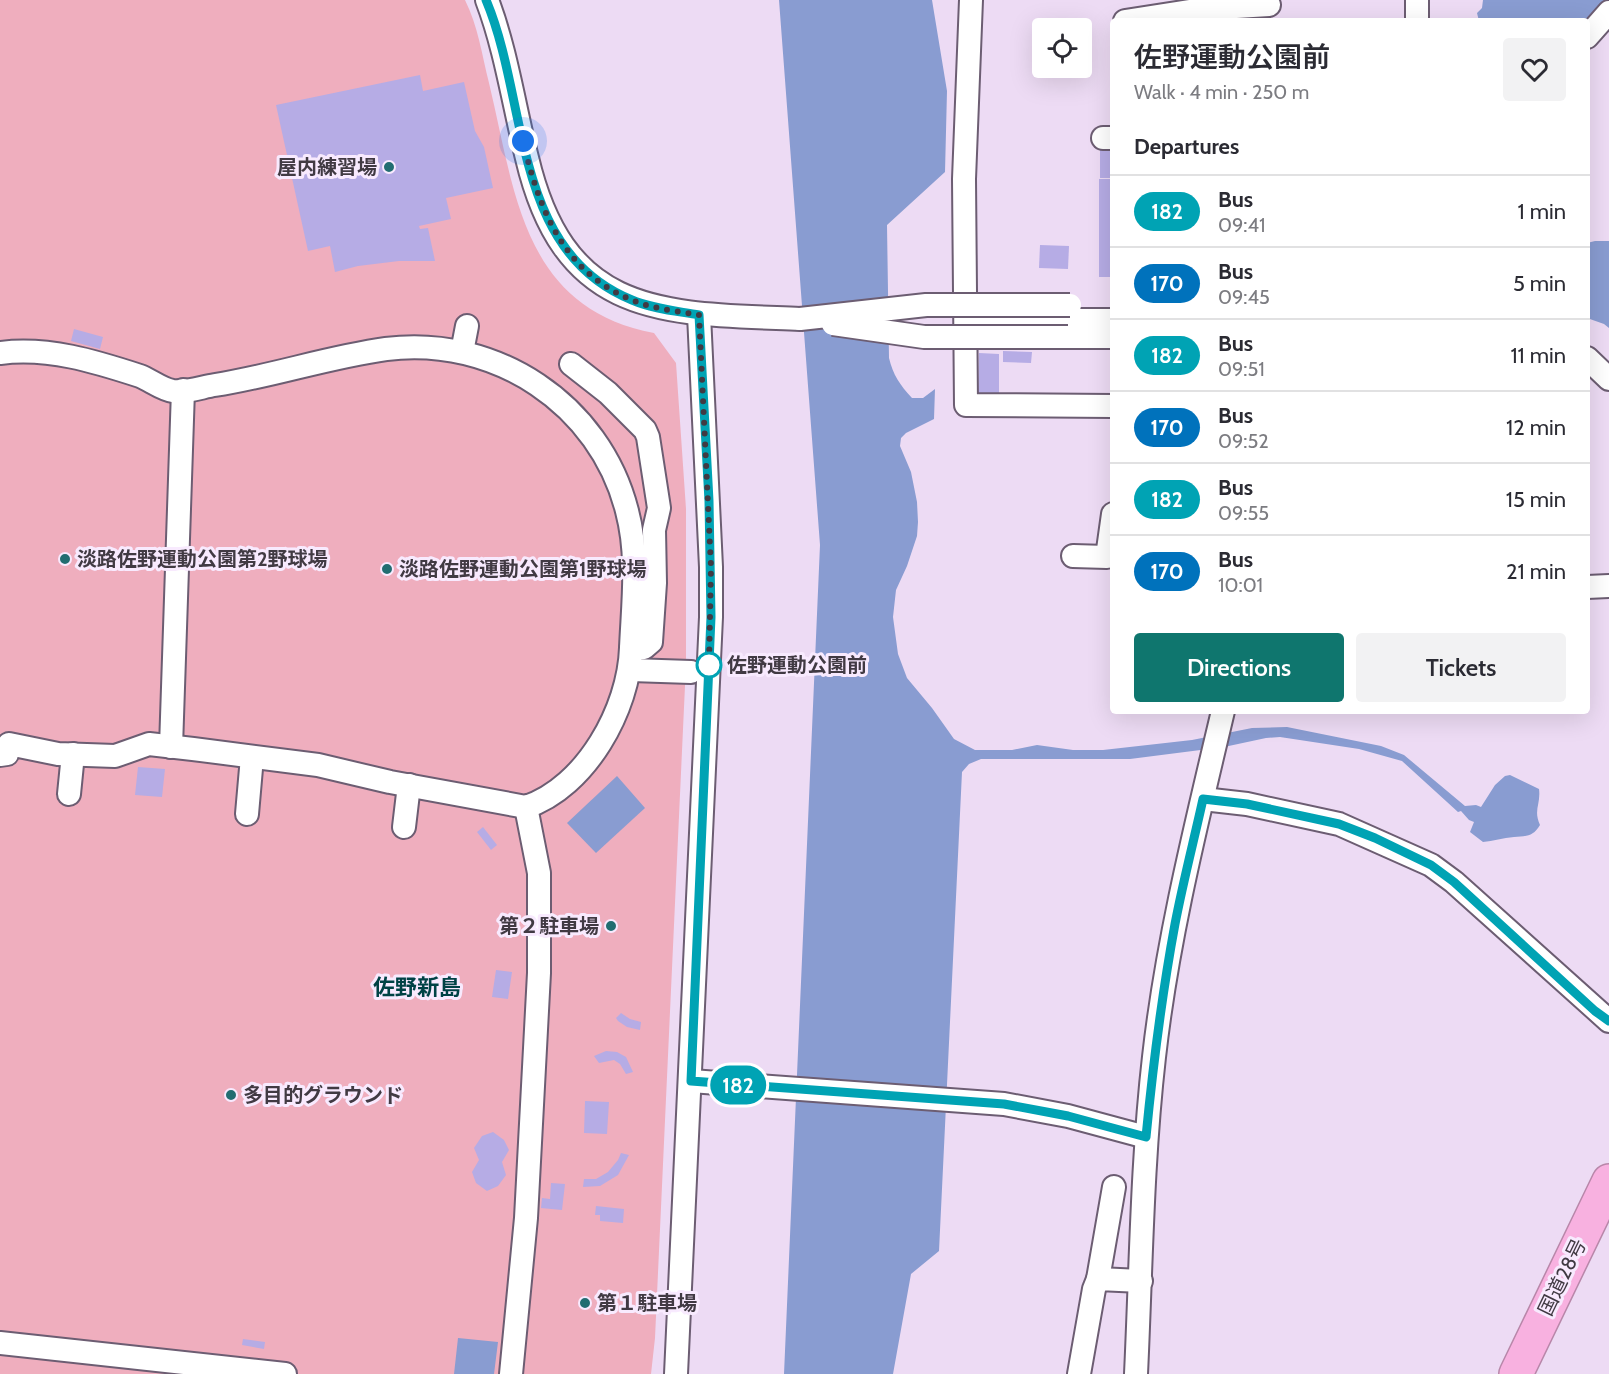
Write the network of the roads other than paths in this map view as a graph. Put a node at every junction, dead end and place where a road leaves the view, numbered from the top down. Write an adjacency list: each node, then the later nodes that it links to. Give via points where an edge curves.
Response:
1 (486, 0): 10 (street, via 542,207 566,250 608,289 634,301)
2 (971, 0): 21 (street, via 964,179 966,405)
3 (1417, 0): 7 (street)
4 (1269, 8): 6 (street, via 1203,9)
5 (1609, 12): 8 (street)
6 (1150, 18)
7 (1417, 18)
8 (1590, 34)
9 (1110, 305): 11 (street, bridge, via 926,305)
10 (699, 315): 11 (street); 40 (street, via 711,607)
11 (801, 319): 12 (street, bridge); 14 (street, bridge, via 924,337)
12 (1110, 320)
13 (467, 326): 15 (street)
14 (1110, 337)
15 (462, 352): 20 (street, via 434,347 385,349 256,379); 26 (street, via 501,364 548,391 569,411 608,463 623,496 634,547)
16 (0, 353): 20 (street, via 64,354 148,379 172,391)
17 (1590, 361): 19 (street)
18 (571, 364): 26 (street, via 608,393 648,437 659,508 654,530 651,642)
19 (1609, 379)
20 (183, 390): 29 (street)
21 (1110, 406)
22 (1073, 556): 23 (street)
23 (1110, 559)
24 (1590, 586): 25 (street)
25 (1609, 586)
26 (631, 659): 27 (street); 36 (street, via 617,711 595,752 565,783)
27 (691, 672)
28 (1218, 731): 35 (street)
29 (171, 747): 30 (street, via 149,744 115,756); 32 (street)
30 (73, 754): 31 (street, via 9,744 7,754); 34 (street)
31 (0, 755)
32 (252, 757): 33 (street, via 318,765); 37 (street)
33 (409, 785): 36 (street); 38 (street)
34 (69, 794)
35 (1203, 799): 39 (street, via 1247,804 1339,824 1431,865); 41 (street, via 1168,964)
36 (526, 807): 48 (street, via 539,873 539,973 526,1218)
37 (247, 814)
38 (404, 827)
39 (1609, 1021)
40 (691, 1081): 41 (street, via 1004,1104); 49 (street)
41 (1146, 1137): 45 (street)
42 (1609, 1181): 52 (highway, 国道28号)
43 (1114, 1187): 44 (street)
44 (1098, 1279): 45 (street); 50 (street)
45 (1141, 1281): 51 (street)
46 (0, 1343): 47 (street)
47 (285, 1374)
48 (511, 1374)
49 (676, 1374)
50 (1079, 1374)
51 (1136, 1374)
52 (1516, 1374)

